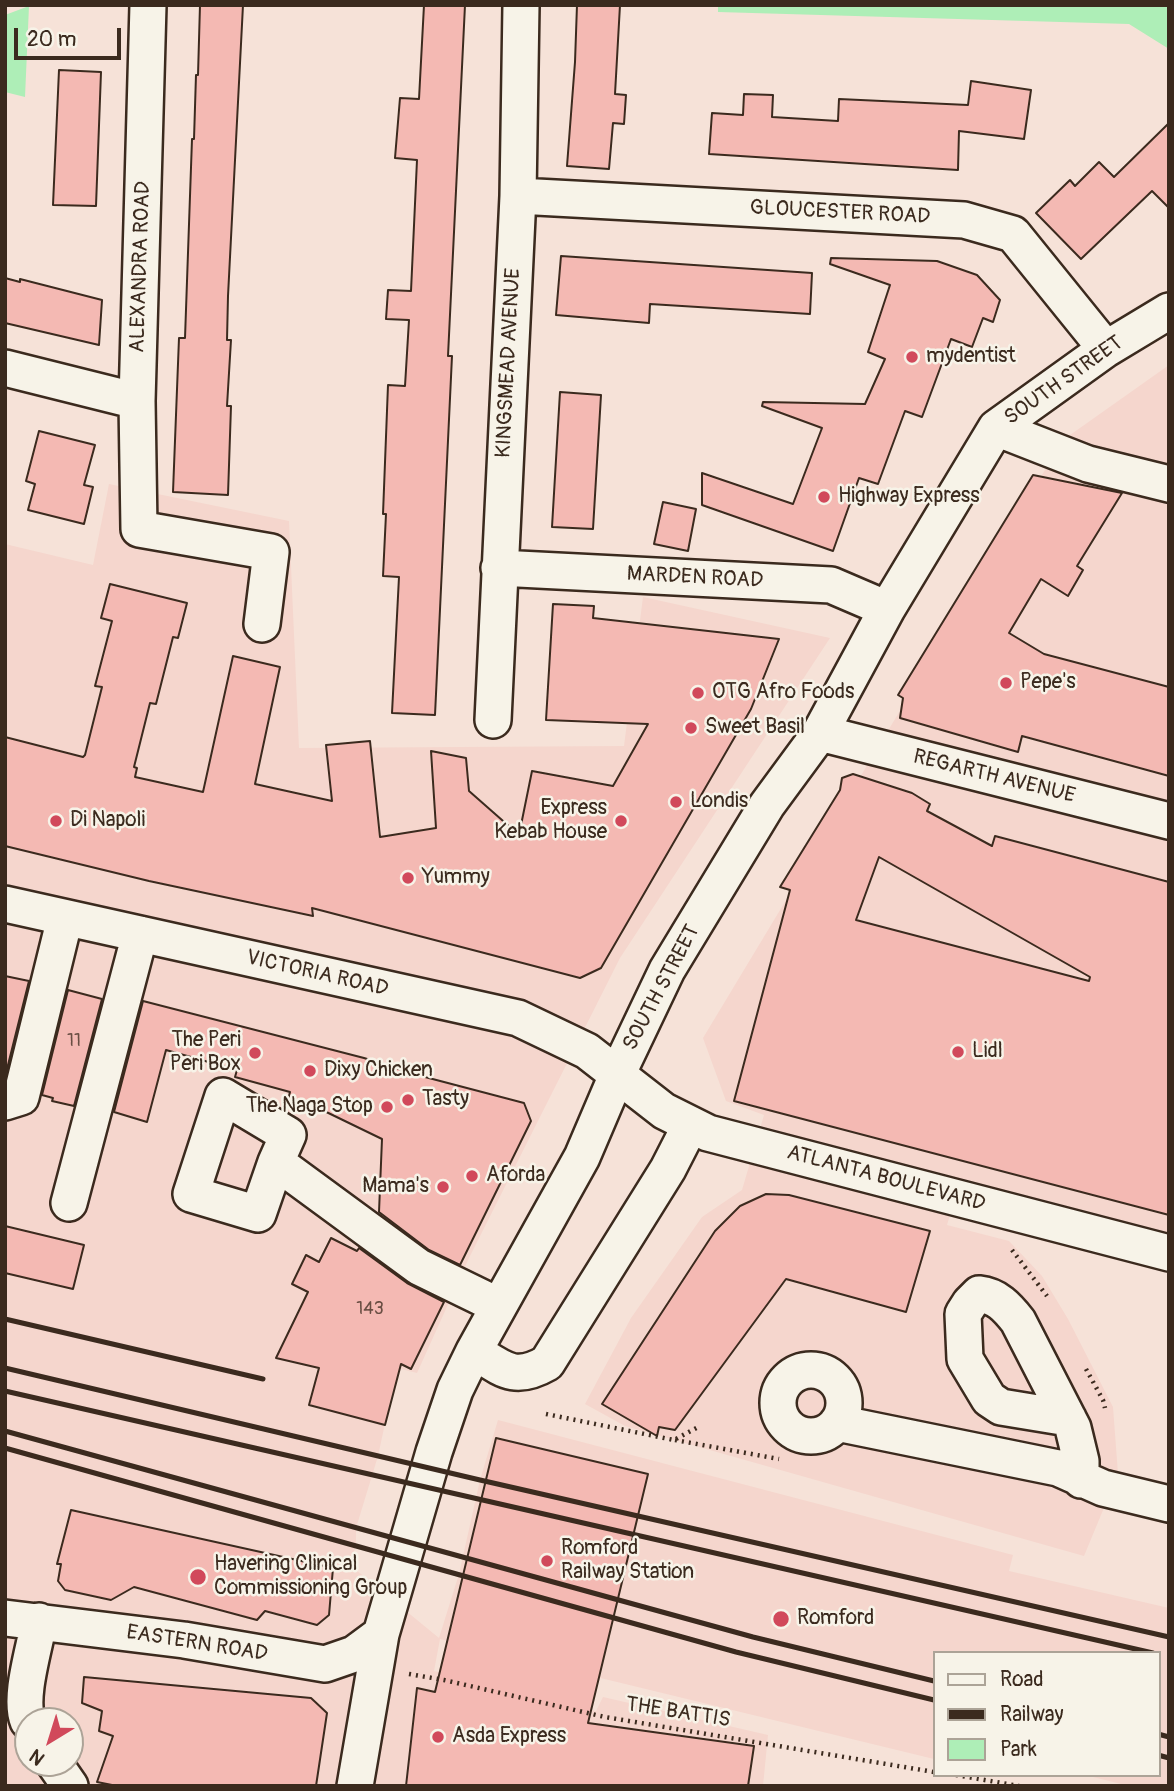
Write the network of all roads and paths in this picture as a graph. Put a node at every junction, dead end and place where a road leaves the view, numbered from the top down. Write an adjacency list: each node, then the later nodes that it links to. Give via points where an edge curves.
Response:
1 (148, 5): 7 (street, ALEXANDRA ROAD)
2 (521, 5): 3 (street, KINGSMEAD AVENUE)
3 (518, 195): 5 (street, GLOUCESTER ROAD, via 964,220 1013,234); 10 (street, KINGSMEAD AVENUE)
4 (1169, 310): 5 (street, SOUTH STREET)
5 (1106, 349): 8 (street, SOUTH STREET)
6 (5, 368): 7 (street)
7 (137, 401): 12 (street, ALEXANDRA ROAD, via 139,529 271,552)
8 (996, 428): 9 (street, via 1088,464); 11 (street, SOUTH STREET)
9 (1169, 484)
10 (499, 568): 11 (street, MARDEN ROAD, via 831,585); 13 (street, KINGSMEAD AVENUE)
11 (887, 610): 14 (street, SOUTH STREET)
12 (262, 624)
13 (493, 720)
14 (820, 733): 15 (street, REGARTH AVENUE); 19 (street, SOUTH STREET, via 767,806 667,970)
15 (1169, 821)
16 (5, 904): 17 (street, VICTORIA ROAD)
17 (65, 918): 18 (street, VICTORIA ROAD); 20 (street, via 22,1097)
18 (140, 934): 19 (street, VICTORIA ROAD, via 518,1018 587,1051); 23 (street)
19 (617, 1074): 21 (street, ATLANTA BOULEVARD); 25 (street, SOUTH STREET, via 582,1157)
20 (5, 1102)
21 (690, 1126): 24 (street, ATLANTA BOULEVARD); 26 (street, via 547,1363 519,1373)
22 (276, 1162): 25 (street, via 419,1267)
23 (69, 1203)
24 (1169, 1253)
25 (499, 1306): 26 (street, SOUTH STREET)
26 (474, 1352): 37 (street, SOUTH STREET, via 455,1390 434,1452)
27 (546, 1414): 31 (path)
28 (1068, 1418): 33 (street, via 1081,1461)
29 (837, 1423): 33 (street, via 1025,1460 1058,1468)
30 (700, 1426): 31 (path)
31 (674, 1440): 32 (path)
32 (779, 1459)
33 (1081, 1480): 34 (street)
34 (1169, 1504)
35 (5, 1618): 36 (street, EASTERN ROAD)
36 (39, 1621): 37 (street, EASTERN ROAD, via 324,1664 354,1654); 39 (street)
37 (381, 1634): 42 (street, SOUTH STREET)
38 (419, 1676): 40 (path, THE BATTIS, via 605,1717)
39 (26, 1707)
40 (932, 1772)
41 (967, 1777): 43 (path)
42 (355, 1786)
43 (1019, 1786)

